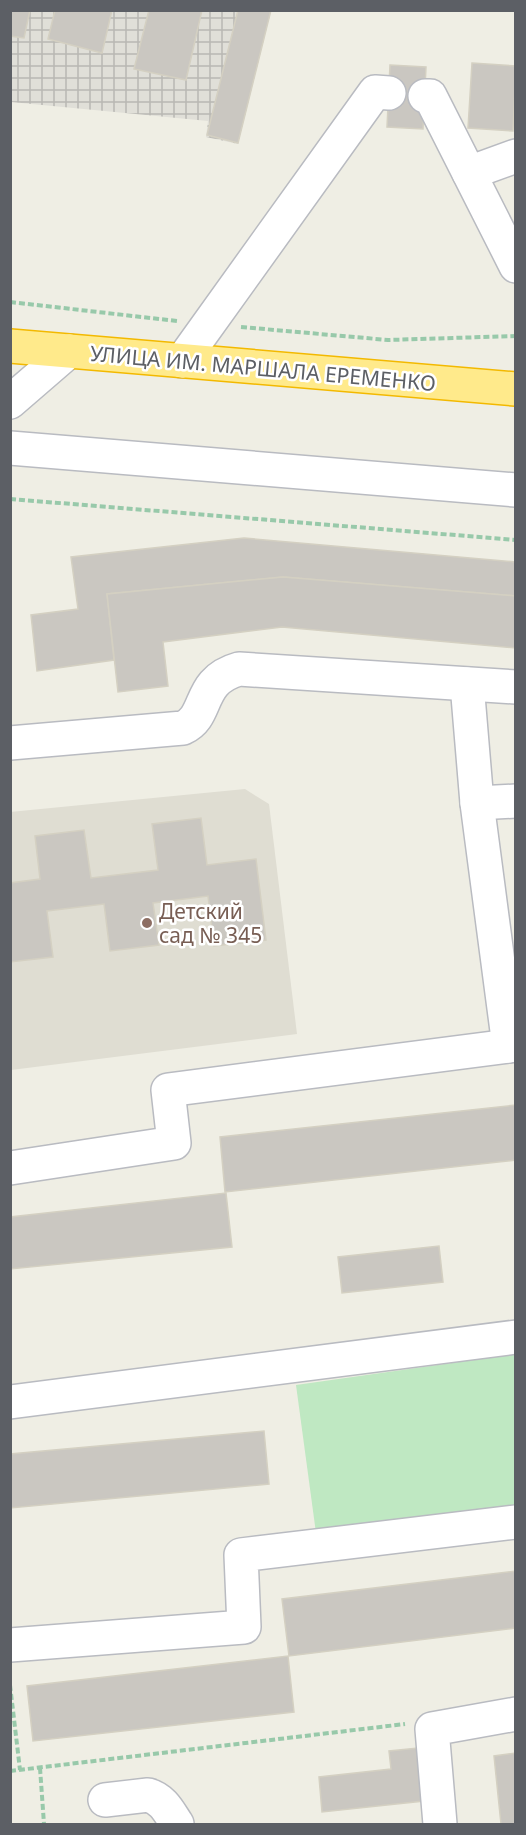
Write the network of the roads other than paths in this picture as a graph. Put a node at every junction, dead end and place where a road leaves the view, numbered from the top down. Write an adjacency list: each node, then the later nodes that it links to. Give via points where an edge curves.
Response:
1 (389, 93): 8 (street, via 375,92)
2 (425, 96): 4 (street, via 430,96)
3 (516, 156): 4 (street)
4 (469, 173): 5 (street)
5 (516, 266)
6 (10, 346): 7 (highway, УЛИЦА ИМ. МАРШАЛА ЕРЕМЕНКО)
7 (69, 351): 8 (highway, УЛИЦА ИМ. МАРШАЛА ЕРЕМЕНКО); 10 (street)
8 (182, 361): 9 (highway, УЛИЦА ИМ. МАРШАЛА ЕРЕМЕНКО)
9 (516, 389)
10 (10, 402)
11 (10, 448): 12 (street)
12 (516, 490)
13 (467, 684): 14 (street); 15 (street, via 239,669 209,687 196,717 183,728); 17 (street)
14 (516, 687)
15 (10, 743)
16 (516, 801): 17 (street)
17 (477, 803): 18 (street)
18 (512, 1046): 19 (street, via 168,1090 174,1143)
19 (10, 1168)
20 (516, 1337): 21 (street)
21 (10, 1402)
22 (516, 1522): 23 (street, via 241,1555 244,1627)
23 (10, 1645)
24 (516, 1714): 27 (street, via 432,1729)
25 (105, 1800): 26 (street, via 155,1797)
26 (177, 1824)
27 (440, 1824)

